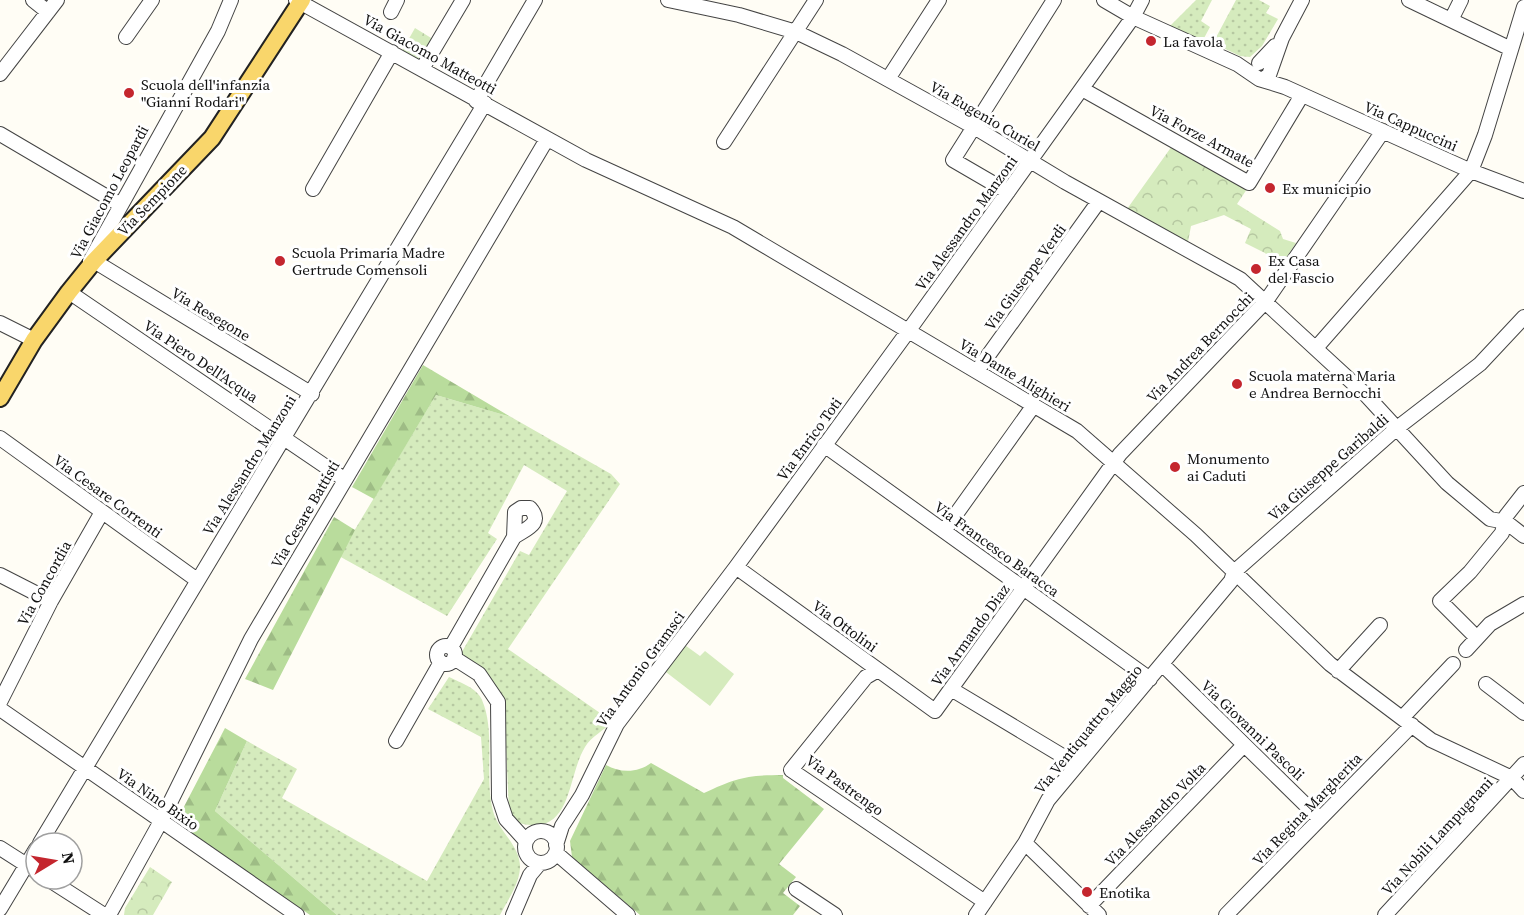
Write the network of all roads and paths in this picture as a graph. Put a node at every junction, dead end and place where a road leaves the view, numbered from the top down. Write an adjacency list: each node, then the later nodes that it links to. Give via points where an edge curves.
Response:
1 (33, 0): 18 (street)
2 (57, 0): 18 (street)
3 (152, 0): 22 (street)
4 (231, 0): 43 (street, Via Giacomo Leopardi, via 218,30)
5 (463, 0): 25 (street)
6 (535, 0): 31 (street, Via Alessandro Manzoni)
7 (668, 0): 21 (street, Via Eugenio Curiel)
8 (816, 0): 21 (street)
9 (939, 0): 28 (street)
10 (1054, 0): 32 (street)
11 (1104, 0): 19 (street, Via Cappuccini)
12 (1142, 0): 19 (street, Via Alessandro Manzoni)
13 (1302, 0): 26 (street)
14 (1409, 0): 20 (street)
15 (1461, 0): 20 (street)
16 (299, 1): 24 (street, Via Giacomo Matteotti); 44 (main road, Via Sempione, via 212,138)
17 (1524, 7): 23 (street)
18 (48, 12): 27 (street)
19 (1133, 17): 26 (street, Via Cappuccini, via 1237,64); 29 (street, Via Alessandro Manzoni)
20 (1451, 20): 23 (street)
21 (796, 32): 28 (street, Via Eugenio Curiel); 36 (street)
22 (126, 37)
23 (1511, 49): 38 (street)
24 (392, 52): 25 (street, Via Giacomo Matteotti); 39 (street)
25 (422, 69): 31 (street, Via Giacomo Matteotti)
26 (1262, 70): 30 (street, Via Cappuccini)
27 (0, 74)
28 (888, 79): 32 (street, Via Eugenio Curiel)
29 (1082, 89): 30 (street, Via Forze Armate, via 1249,183); 37 (street, Via Alessandro Manzoni)
30 (1302, 95): 33 (street, Via Cappuccini)
31 (480, 102): 35 (street, Via Giacomo Matteotti); 53 (street, Via Alessandro Manzoni)
32 (974, 127): 37 (street, Via Eugenio Curiel); 41 (street, via 953,160)
33 (1383, 131): 38 (street, Via Cappuccini); 46 (street, Via Andrea Bernocchi)
34 (0, 134): 43 (street)
35 (545, 138): 49 (street, Via Dante Alighieri, via 733,227); 61 (street, Via Cesare Battisti)
36 (724, 142)
37 (1030, 161): 41 (street, Via Alessandro Manzoni); 42 (street, Via Eugenio Curiel)
38 (1471, 171): 40 (street, Via Cappuccini); 51 (street)
39 (313, 189)
40 (1524, 191)
41 (1008, 192): 49 (street, Via Alessandro Manzoni)
42 (1100, 201): 46 (street, Via Eugenio Curiel, via 1240,279); 52 (street, Via Giuseppe Verdi)
43 (119, 204): 44 (street, Via Giacomo Leopardi)
44 (89, 267): 45 (main road, Via Sempione); 53 (street, Via Resegone)
45 (69, 292): 50 (main road, Via Sempione); 58 (street, Via Piero Dell'Acqua)
46 (1266, 301): 51 (street, Via Eugenio Curiel); 60 (street, Via Andrea Bernocchi)
47 (1524, 318): 56 (street, Via Giuseppe Garibaldi, via 1480,364)
48 (0, 323): 50 (street)
49 (909, 330): 52 (street, Via Dante Alighieri); 59 (street, Via Enrico Toti)
50 (34, 340): 54 (main road, Via Sempione)
51 (1316, 348): 56 (street, Via Eugenio Curiel)
52 (977, 371): 55 (street, Via Dante Alighieri)
53 (312, 394): 58 (street, Via Alessandro Manzoni)
54 (0, 398)
55 (1034, 405): 60 (street, Via Dante Alighieri, via 1077,431); 65 (street)
56 (1397, 428): 64 (street, Via Eugenio Curiel, via 1446,483 1490,519); 69 (street, Via Giuseppe Garibaldi)
57 (0, 438): 63 (street, Via Cesare Correnti)
58 (285, 438): 61 (street, Via Piero Dell'Acqua); 71 (street, Via Alessandro Manzoni)
59 (824, 445): 65 (street, Via Francesco Baracca); 68 (street, Via Enrico Toti)
60 (1114, 461): 69 (street, Via Dante Alighieri); 72 (street, Via Armando Diaz)
61 (344, 479): 99 (street, Via Cesare Battisti, via 251,639)
62 (1524, 493): 64 (street, via 1506,516)
63 (102, 512): 71 (street, Via Cesare Correnti); 73 (street, Via Concordia)
64 (1506, 522): 66 (street, Via Eugenio Curiel); 76 (street, via 1502,533 1470,573 1440,601)
65 (944, 531): 72 (street, Via Francesco Baracca)
66 (1524, 536)
67 (514, 537): 78 (street)
68 (736, 567): 81 (street, Via Ottolini); 100 (street, Via Antonio Gramsci, via 617,724)
69 (1234, 572): 79 (street, Via Ventiquattro Maggio, via 1232,581); 82 (street, Via Dante Alighieri)
70 (0, 574): 73 (street)
71 (197, 580): 95 (street, Via Alessandro Manzoni)
72 (1023, 589): 83 (street, Via Francesco Baracca); 85 (street, Via Armando Diaz)
73 (51, 602): 86 (street, Via Concordia)
74 (1524, 604): 76 (street, via 1505,613)
75 (1380, 625): 82 (street)
76 (1478, 638): 77 (street)
77 (1466, 650)
78 (449, 656): 91 (street); 103 (street, via 479,674 498,702 499,798 506,819)
79 (1162, 664): 83 (street, Via Ventiquattro Maggio); 92 (street, Via Giovanni Pascoli)
80 (1453, 664): 90 (street, Via Regina Margherita)
81 (878, 670): 88 (street, Via Ottolini); 111 (street, Via Pastrengo, via 866,677 791,770)
82 (1338, 671): 90 (street, Via Dante Alighieri)
83 (1150, 679): 93 (street, Via Ventiquattro Maggio)
84 (1486, 684): 89 (street)
85 (951, 689): 88 (street, Via Armando Diaz); 93 (street)
86 (0, 702)
87 (0, 709): 95 (street, Via Nino Bixio)
88 (935, 711)
89 (1524, 712)
90 (1407, 722): 96 (street, Via Dante Alighieri, via 1440,746); 98 (street, Via Regina Margherita)
91 (396, 741)
92 (1244, 745): 98 (street, Via Giovanni Pascoli); 113 (street, Via Alessandro Volta)
93 (1076, 764): 104 (street, Via Ventiquattro Maggio, via 1048,800)
94 (1524, 764): 96 (street, Via Nobili Lampugnani)
95 (86, 768): 99 (street, Via Nino Bixio); 101 (street, Via Alessandro Manzoni)
96 (1512, 778): 97 (street); 121 (street, Via Nobili Lampugnani)
97 (1524, 791)
98 (1320, 819): 120 (street, Via Regina Margherita)
99 (161, 821): 114 (street, Via Cesare Battisti); 115 (street, Via Nino Bixio)
100 (562, 826): 102 (street); 106 (street, Via Antonio Gramsci)
101 (47, 831)
102 (546, 832): 103 (street, via 538,831); 106 (street)
103 (528, 838): 106 (street, Via Antonio Gramsci, via 525,850)
104 (1025, 843): 111 (street, Via Ventiquattro Maggio); 113 (street)
105 (0, 848): 107 (street)
106 (546, 855): 116 (street, Via Antonio Gramsci, via 530,875); 117 (street, via 567,863)
107 (24, 863)
108 (24, 877): 112 (street)
109 (796, 889): 118 (street)
110 (67, 891): 114 (street)
111 (985, 902): 119 (street, Via Ventiquattro Maggio)
112 (0, 909)
113 (1094, 910)
114 (106, 915)
115 (297, 915)
116 (513, 915)
117 (628, 915)
118 (835, 915)
119 (976, 915)
120 (1226, 915)
121 (1385, 915)

